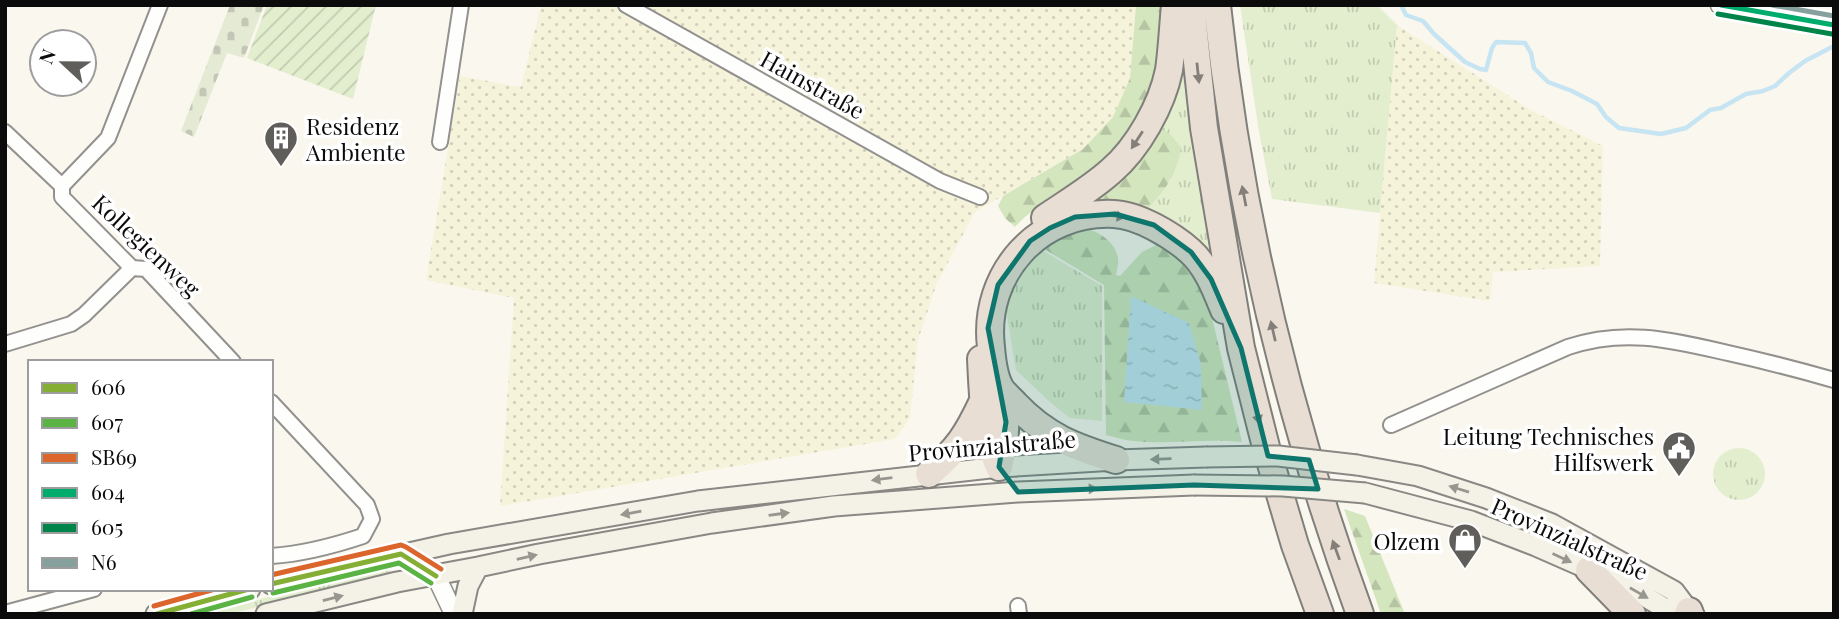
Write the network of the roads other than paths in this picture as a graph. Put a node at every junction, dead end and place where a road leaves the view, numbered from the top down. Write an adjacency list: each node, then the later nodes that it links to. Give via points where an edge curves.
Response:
1 (160, 5): 11 (street, via 108,138)
2 (461, 5): 10 (street)
3 (626, 5): 12 (street, Hainstraße, via 940,181)
4 (1175, 5): 13 (highway, one-way to 13, via 1168,71 1150,120 1134,147 1112,170)
5 (1192, 5): 16 (highway, one-way to 16, via 1204,128)
6 (1217, 5): 43 (highway, one-way to 6, via 1332,539 1282,370 1244,194)
7 (1720, 5): 8 (street)
8 (1834, 25)
9 (5, 132): 11 (street, Kollegienweg)
10 (440, 142)
11 (62, 186): 14 (street, Kollegienweg, via 62,197)
12 (980, 197)
13 (1049, 222): 16 (highway, one-way to 16, via 1115,214 1154,225 1191,252 1211,279); 19 (highway, via 1009,256 998,285 988,328)
14 (132, 268): 15 (street, via 71,324); 17 (street, Kollegienweg, via 146,269)
15 (5, 344)
16 (1241, 348): 42 (highway, one-way to 42, via 1295,545)
17 (231, 360)
18 (1834, 380): 21 (street, via 1668,339 1614,336 1568,347)
19 (991, 394): 22 (highway, via 1052,435); 23 (highway, via 1006,422); 24 (highway, via 951,455)
20 (273, 404): 29 (street, via 367,505 372,519 363,536)
21 (1391, 425)
22 (1116, 460): 23 (main road, Provinzialstraße); 37 (main road, Provinzialstraße, one-way to 22, bridge, via 1674,591 1552,524 1418,476 1278,456)
23 (999, 467): 24 (main road, Provinzialstraße); 25 (main road); 26 (main road, via 989,484)
24 (929, 474): 27 (main road, Provinzialstraße, one-way to 27, via 698,501)
25 (1018, 492): 26 (main road, Provinzialstraße); 31 (main road, Provinzialstraße, one-way to 31, bridge, via 1194,485 1365,493 1471,521)
26 (972, 496): 30 (main road, Provinzialstraße, one-way to 26, via 712,523 834,506)
27 (470, 541): 28 (main road, Provinzialstraße); 32 (main road)
28 (401, 554): 32 (main road); 33 (main road, Provinzialstraße)
29 (273, 556)
30 (478, 567): 32 (main road, Provinzialstraße); 41 (main road)
31 (1589, 570): 37 (main road, Provinzialstraße, one-way to 37, via 1666,609); 44 (highway)
32 (436, 576): 39 (main road, Provinzialstraße, one-way to 32); 40 (street)
33 (273, 584)
34 (87, 591): 36 (street)
35 (242, 591): 38 (main road)
36 (5, 613)
37 (1690, 613)
38 (156, 614)
39 (266, 614)
40 (454, 614)
41 (462, 614)
42 (1320, 614)
43 (1360, 614)
44 (1632, 614)

